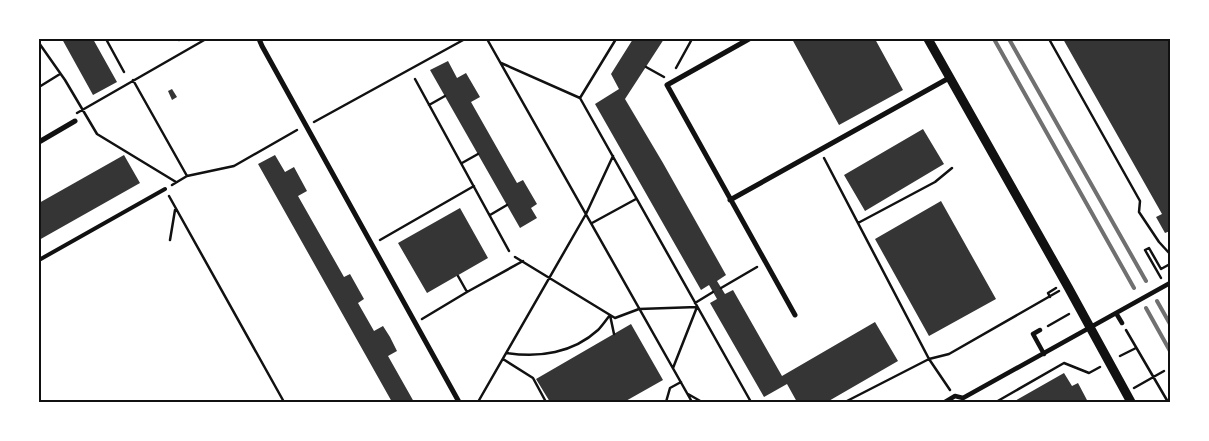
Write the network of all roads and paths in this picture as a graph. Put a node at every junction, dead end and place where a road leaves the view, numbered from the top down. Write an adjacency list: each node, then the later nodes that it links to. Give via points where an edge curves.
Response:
1 (106, 39): 14 (path)
2 (206, 39): 18 (path)
3 (259, 39): 26 (street)
4 (465, 39): 26 (path)
5 (487, 39): 12 (path)
6 (616, 39): 22 (path)
7 (692, 39): 19 (path)
8 (749, 39): 19 (street)
9 (928, 39): 16 (street)
10 (1049, 39): 48 (path, via 1140,200 1140,212)
11 (39, 43): 15 (path)
12 (501, 63): 22 (path); 41 (path)
13 (646, 67): 19 (path)
14 (124, 72)
15 (60, 74): 20 (path); 24 (path)
16 (949, 78): 28 (street); 79 (street)
17 (415, 79): 23 (path)
18 (133, 80): 24 (path); 33 (path)
19 (668, 82): 38 (street)
20 (39, 87)
21 (445, 96): 23 (path)
22 (580, 98): 30 (path)
23 (430, 105): 31 (path)
24 (82, 109): 25 (path, via 72,116); 34 (path, via 97,134)
25 (75, 121): 27 (street)
26 (306, 125): 33 (path, via 234,166); 46 (street)
27 (39, 142)
28 (820, 150): 38 (street); 44 (path)
29 (478, 154): 31 (path)
30 (613, 156): 37 (path); 41 (path)
31 (462, 164): 35 (path)
32 (952, 168): 44 (path, via 935,182)
33 (187, 176): 34 (path)
34 (176, 183): 36 (path)
35 (474, 186): 42 (path); 46 (path)
36 (165, 189): 40 (path); 50 (lane)
37 (636, 198): 43 (path); 63 (path)
38 (730, 200): 52 (street)
39 (507, 205): 42 (path)
40 (176, 208): 45 (path); 87 (path)
41 (586, 214): 43 (path); 55 (path)
42 (490, 215): 47 (path)
43 (591, 223): 65 (path)
44 (858, 223): 78 (path)
45 (170, 240)
46 (371, 244): 70 (street)
47 (510, 251)
48 (1170, 254)
49 (515, 257): 51 (path)
50 (39, 260)
51 (523, 261): 55 (path); 59 (path)
52 (765, 262): 57 (path); 69 (street)
53 (1170, 264): 56 (path, via 1161,269 1149,248 1145,250)
54 (458, 276): 59 (path)
55 (550, 277): 66 (path); 75 (path)
56 (1168, 285): 68 (street)
57 (721, 288)
58 (1054, 290): 62 (path, via 1048,293)
59 (467, 292): 70 (path)
60 (714, 292): 63 (path)
61 (1055, 294): 62 (path)
62 (1050, 297): 78 (path, via 949,354)
63 (695, 303): 64 (path)
64 (698, 307): 65 (path); 80 (path); 94 (path)
65 (639, 309): 66 (path, via 615,318); 80 (path)
66 (610, 314): 73 (path); 75 (path, via 579,344 562,351 539,355)
67 (1069, 314): 72 (path)
68 (1116, 314): 71 (street); 76 (street)
69 (795, 315)
70 (415, 323): 88 (street)
71 (1122, 323): 74 (path)
72 (1040, 330): 76 (street, via 1033,334)
73 (614, 334)
74 (1135, 346): 79 (path); 82 (path)
75 (506, 353): 77 (path)
76 (1044, 354): 86 (street, via 964,398)
77 (503, 359): 89 (path); 90 (path, via 533,378)
78 (929, 359): 86 (path); 95 (path)
79 (1109, 362): 84 (street); 97 (path, via 1090,373 1064,363)
80 (673, 368): 83 (path)
81 (1164, 372): 82 (path)
82 (1153, 377): 84 (path); 99 (path)
83 (681, 382): 85 (path); 91 (path, via 670,388)
84 (1126, 392): 98 (street)
85 (688, 394): 92 (path); 93 (path)
86 (955, 396): 96 (street)
87 (284, 402)
88 (459, 402)
89 (478, 402)
90 (546, 402)
91 (666, 402)
92 (692, 402)
93 (702, 402)
94 (750, 402)
95 (845, 402)
96 (945, 402)
97 (996, 402)
98 (1132, 402)
99 (1168, 402)

